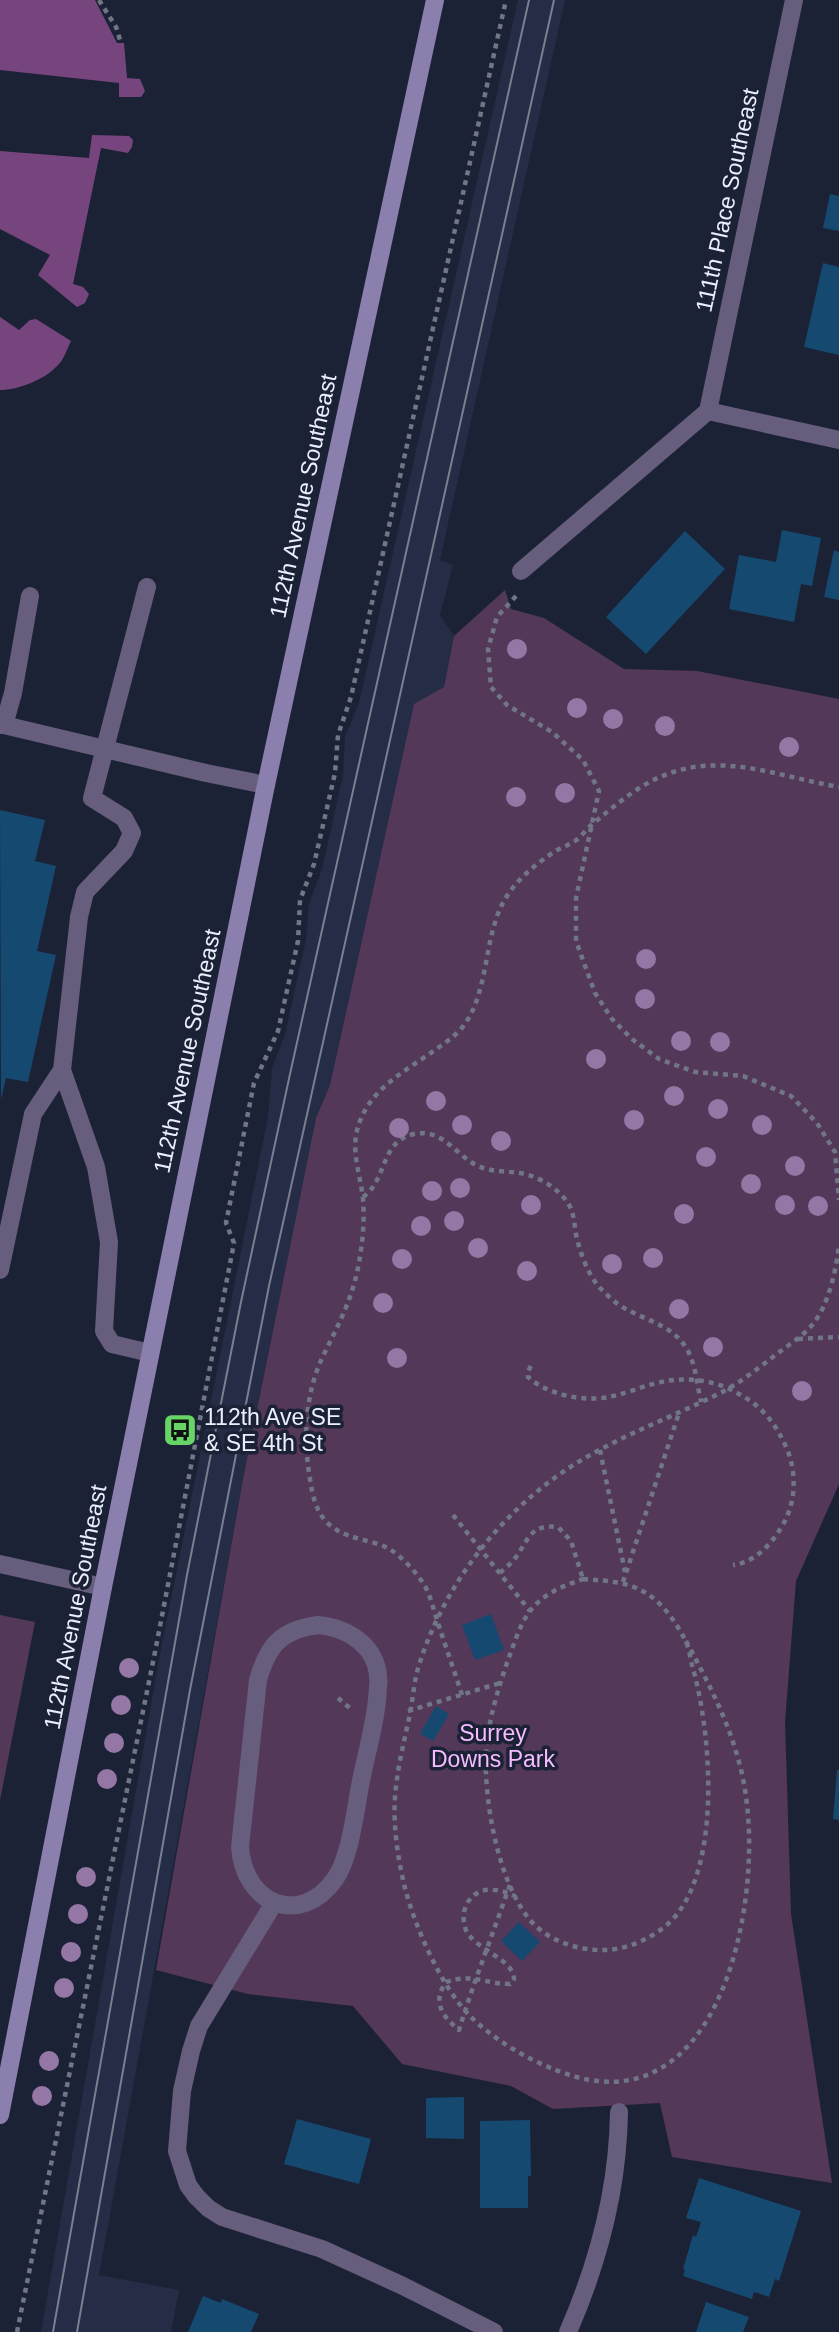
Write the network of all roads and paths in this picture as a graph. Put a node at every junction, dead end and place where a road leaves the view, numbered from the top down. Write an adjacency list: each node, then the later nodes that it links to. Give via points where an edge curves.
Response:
1 (99, 0): 5 (path)
2 (435, 0): 12 (main road, 112th Avenue Southeast)
3 (506, 0): 56 (path, via 351,697 338,735 335,773 314,864 300,900 298,941 278,1031 254,1083 226,1223 234,1243)
4 (794, 0): 6 (street, 111th Place Southeast)
5 (121, 43)
6 (708, 411): 7 (street); 8 (street)
7 (839, 440)
8 (521, 571): 14 (path, via 520,592 497,617 488,649 491,687 507,705 552,732 583,760 599,791)
9 (147, 587): 15 (street, via 92,798 124,818 132,833 124,851 85,892)
10 (30, 596): 11 (street, via 13,693)
11 (2, 725): 12 (street)
12 (265, 785): 23 (main road, 112th Avenue Southeast)
13 (839, 787): 14 (path, via 743,766 698,766 659,777)
14 (592, 824): 16 (path, via 576,898 576,941 595,993 612,1019 659,1059 695,1072 743,1076 791,1096); 17 (path, via 576,841 536,865 505,899 465,1024 384,1086 360,1119 354,1154)
15 (61, 1070): 20 (street, via 33,1114); 23 (street, via 96,1167 108,1242 104,1331 113,1344)
16 (837, 1152): 18 (path)
17 (363, 1197): 25 (path, via 374,1187 394,1144 416,1134 440,1137 478,1167 541,1180 559,1192 573,1213 585,1263 597,1285 627,1310 672,1331 687,1349); 40 (path, via 364,1227 354,1286 323,1357 307,1412 310,1478 316,1507 330,1528 390,1550 425,1585)
18 (839, 1200)
19 (839, 1245): 22 (path, via 835,1275 815,1322)
20 (0, 1269)
21 (839, 1337): 22 (path)
22 (797, 1339): 26 (path)
23 (150, 1353): 38 (main road, 112th Avenue Southeast)
24 (531, 1366): 25 (path, via 528,1377 533,1382 561,1394 595,1399 667,1381)
25 (696, 1381): 26 (path); 27 (path)
26 (729, 1388): 27 (path); 33 (path, via 760,1407 774,1424 793,1471 792,1497 783,1524 753,1559)
27 (701, 1402): 28 (path)
28 (679, 1412): 29 (path); 35 (path)
29 (600, 1450): 31 (path, via 572,1465 521,1506); 35 (path)
30 (453, 1515): 31 (path)
31 (480, 1548): 34 (path); 40 (path)
32 (0, 1564): 38 (street)
33 (733, 1565)
34 (500, 1573): 36 (path, via 529,1536 547,1525 558,1527 571,1541); 39 (path)
35 (625, 1574): 37 (path)
36 (583, 1579): 37 (path); 39 (path, via 555,1589)
37 (623, 1582): 41 (path, via 649,1595 670,1615)
38 (103, 1587): 55 (main road, 112th Avenue Southeast)
39 (530, 1611): 42 (path)
40 (437, 1620): 43 (path); 44 (path, via 418,1668)
41 (686, 1641): 48 (path, via 704,1717 707,1815 700,1862 678,1913 661,1930 636,1944 606,1950 575,1947 547,1936 527,1916); 53 (path, via 728,1726 747,1805 747,1892 730,1973 710,2017 690,2045 667,2065 615,2084 587,2080 533,2061)
42 (500, 1683): 43 (path); 46 (path, via 486,1752 496,1842)
43 (463, 1695): 44 (path)
44 (411, 1710): 45 (path); 52 (path, via 395,1799 399,1863 410,1909)
45 (401, 1713)
46 (510, 1885): 47 (path); 48 (path)
47 (507, 1893): 48 (path); 50 (path); 50 (path, via 480,1891 466,1905 466,1928)
48 (516, 1896)
49 (274, 1903): 49 (street, via 304,1903 326,1889 336,1878 348,1846 378,1675 359,1641 332,1626 289,1632 271,1648 258,1680 241,1859 253,1888); 57 (street, via 199,2026 191,2051 177,2151 188,2185 222,2217 323,2249)
50 (486, 1951): 51 (path); 51 (path, via 510,1968 514,1979 500,1984)
51 (477, 1978): 52 (path); 53 (path)
52 (446, 1982): 53 (path); 53 (path, via 438,1997 440,2006 459,2030)
53 (465, 2010)
54 (619, 2112): 58 (street, via 613,2194 602,2240)
55 (0, 2115)
56 (17, 2332)
57 (494, 2332)
58 (568, 2332)

